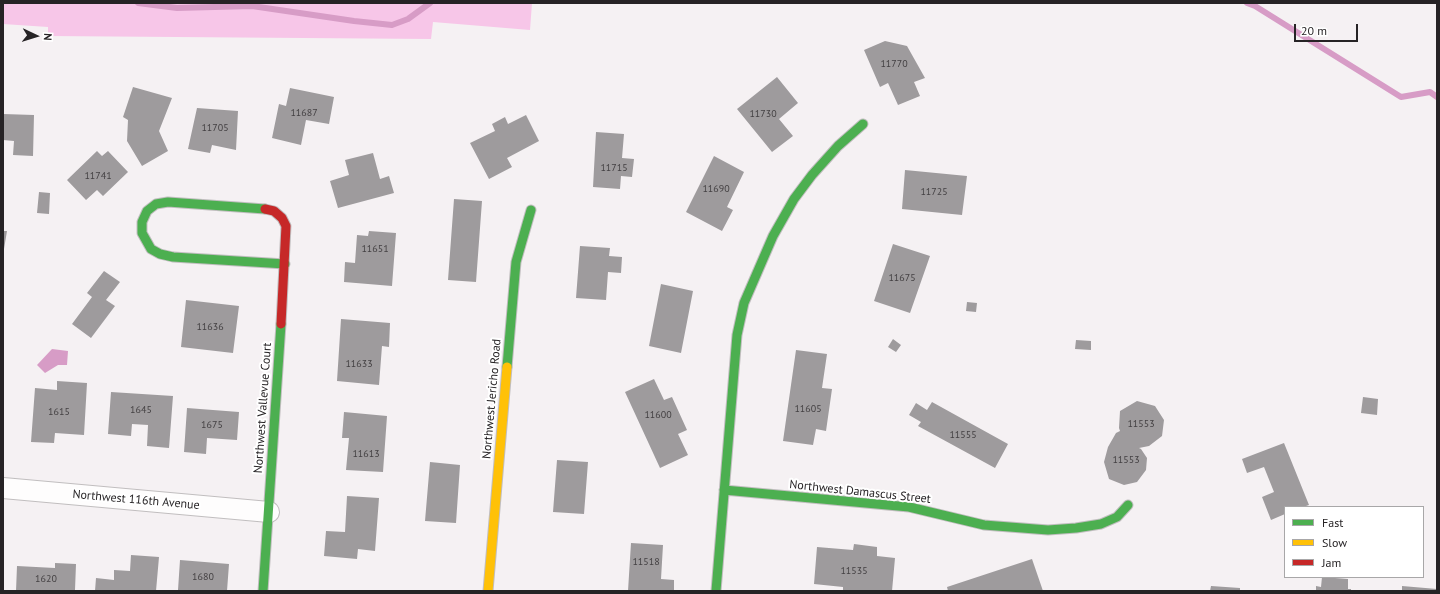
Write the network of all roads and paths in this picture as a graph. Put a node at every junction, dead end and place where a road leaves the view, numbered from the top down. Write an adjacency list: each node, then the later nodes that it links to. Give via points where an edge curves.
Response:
1 (862, 124): 5 (street, via 838,146 794,198 773,236 744,303 737,335)
2 (531, 210): 9 (street, Northwest Jericho Road, via 516,262)
3 (284, 264): 3 (street, Northwest Vallevue Court, via 160,254 151,249 146,242 142,233 142,222 147,211 156,204 168,202 274,211 286,226); 7 (street, Northwest Vallevue Court)
4 (3, 488): 7 (street, Northwest 116th Avenue)
5 (724, 490): 6 (street, Northwest Damascus Street, via 909,508 984,525 1048,530 1101,524 1117,517); 10 (street)
6 (1128, 505)
7 (269, 512): 8 (street, Northwest Vallevue Court)
8 (264, 591)
9 (488, 591)
10 (716, 591)

